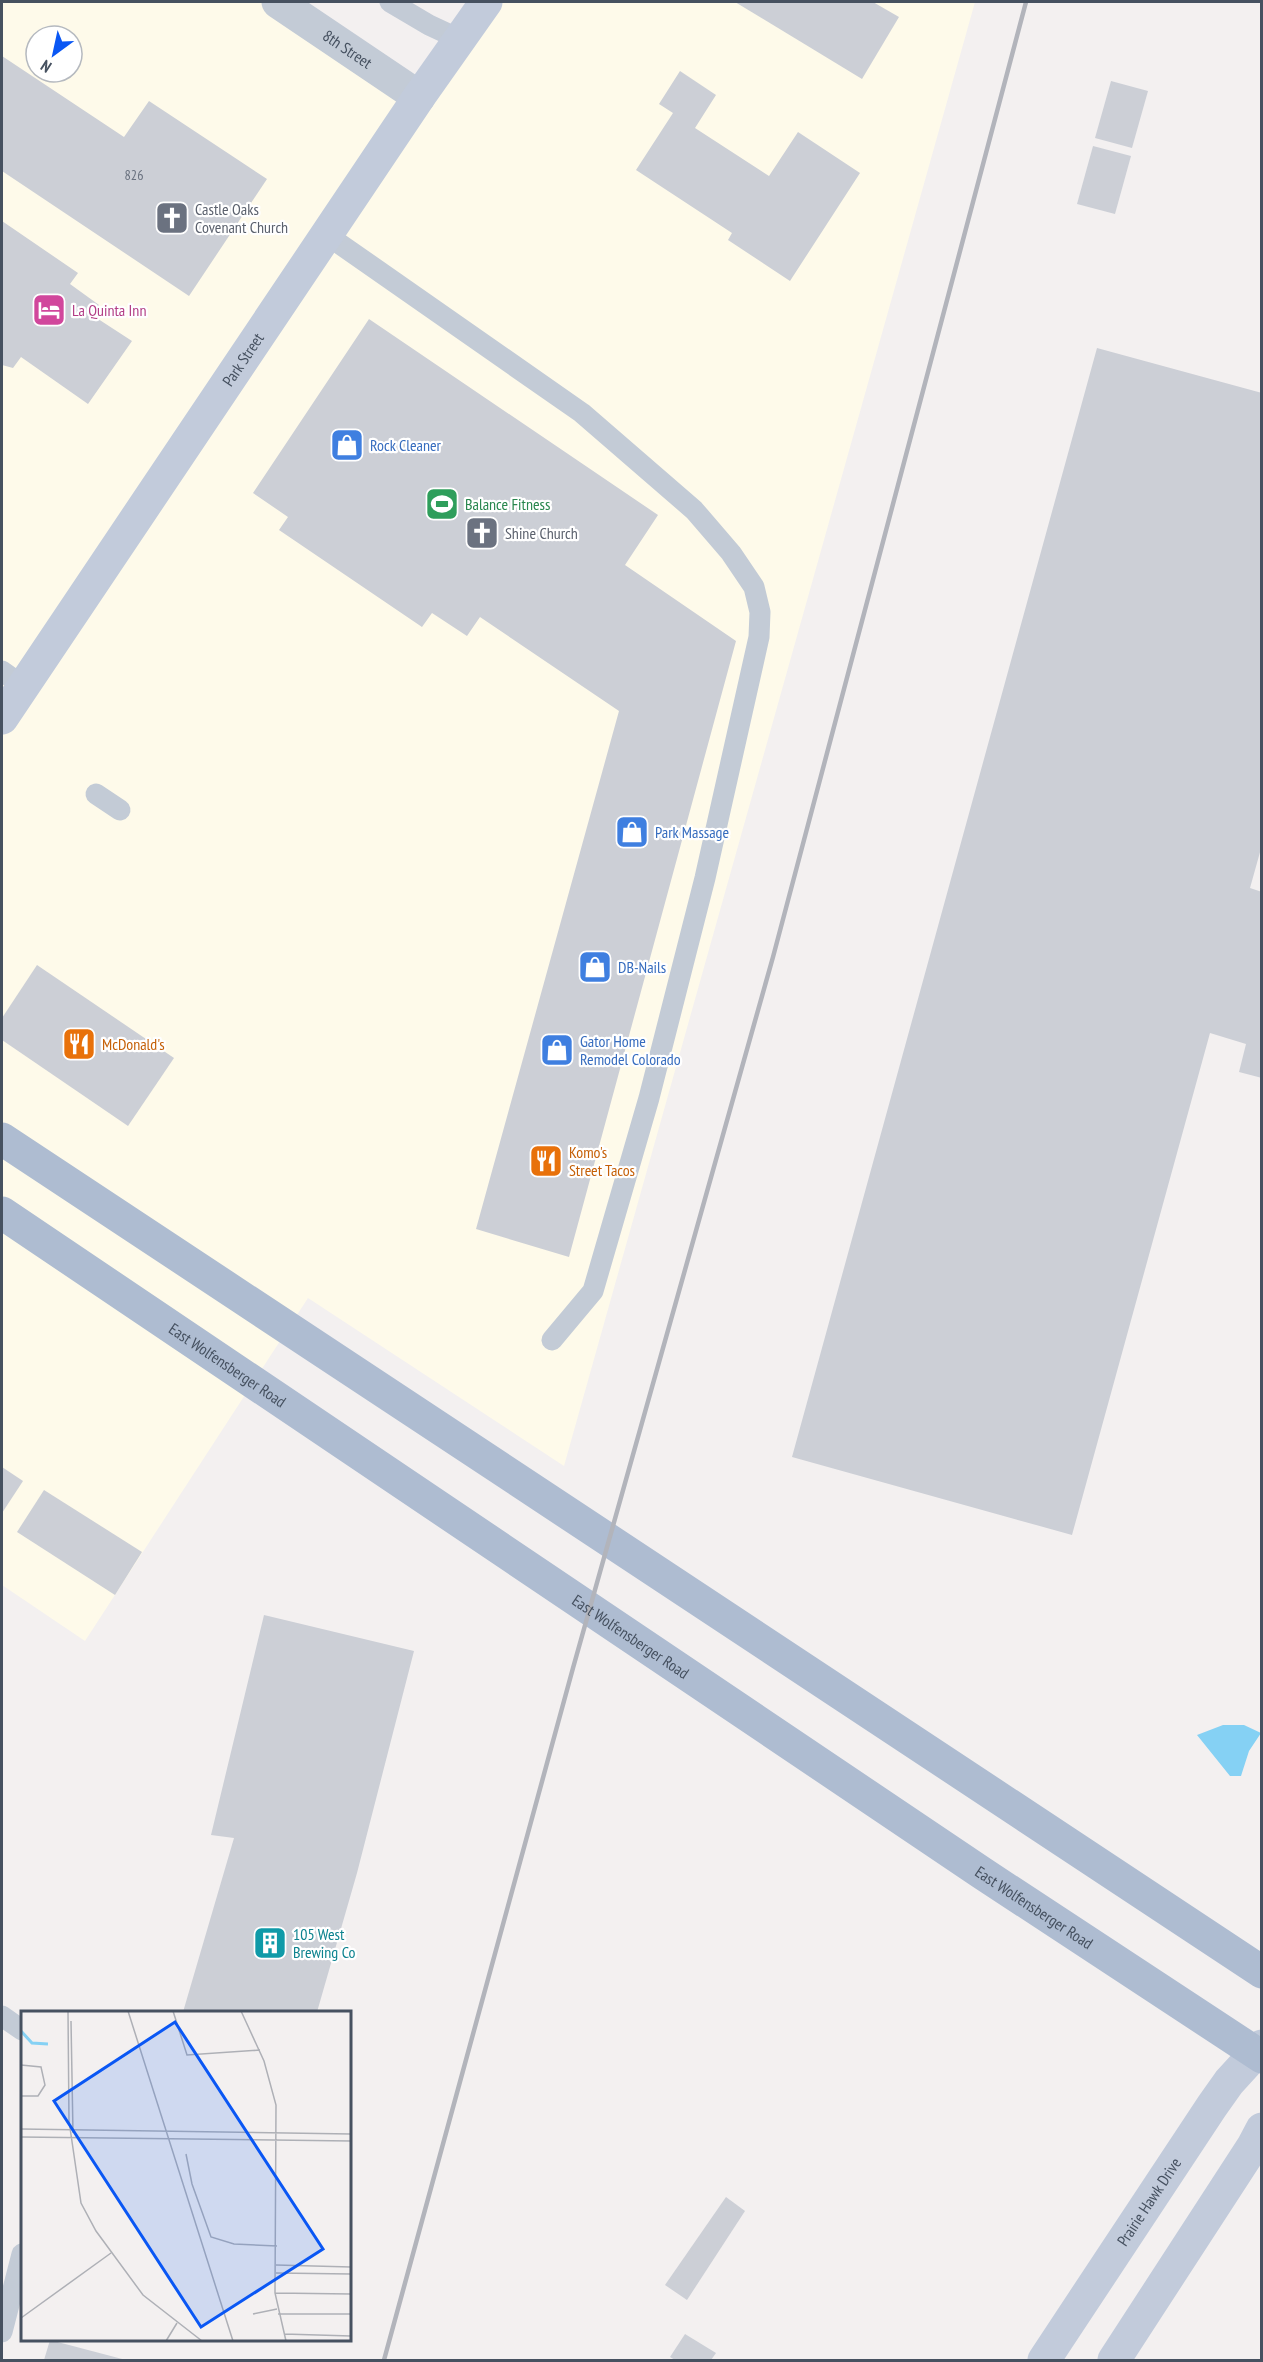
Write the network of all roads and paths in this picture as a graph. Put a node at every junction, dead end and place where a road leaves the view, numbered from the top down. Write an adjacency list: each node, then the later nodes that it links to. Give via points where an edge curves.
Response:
1 (278, 2): 5 (street, 8th Street)
2 (390, 2): 4 (lane)
3 (486, 2): 4 (street, Park Street)
4 (459, 39): 5 (street, Park Street)
5 (418, 97): 6 (street, Park Street)
6 (327, 235): 7 (street, Park Street); 13 (lane, via 582,413 632,454 694,510 731,553 754,587 760,612 759,637 705,878 649,1098 593,1291)
7 (12, 678): 8 (street, Park Street)
8 (2, 718)
9 (96, 794): 10 (lane)
10 (120, 810)
11 (2, 1139): 14 (main road)
12 (2, 1213): 17 (main road, East Wolfensberger Road, via 973,1866)
13 (552, 1340)
14 (1262, 1972)
15 (2, 2016): 16 (lane)
16 (21, 2029)
17 (1259, 2052): 21 (street, Prairie Hawk Drive, via 1229,2082)
18 (1262, 2129): 22 (street)
19 (21, 2258): 20 (lane)
20 (2, 2332)
21 (1044, 2361)
22 (1114, 2361)

